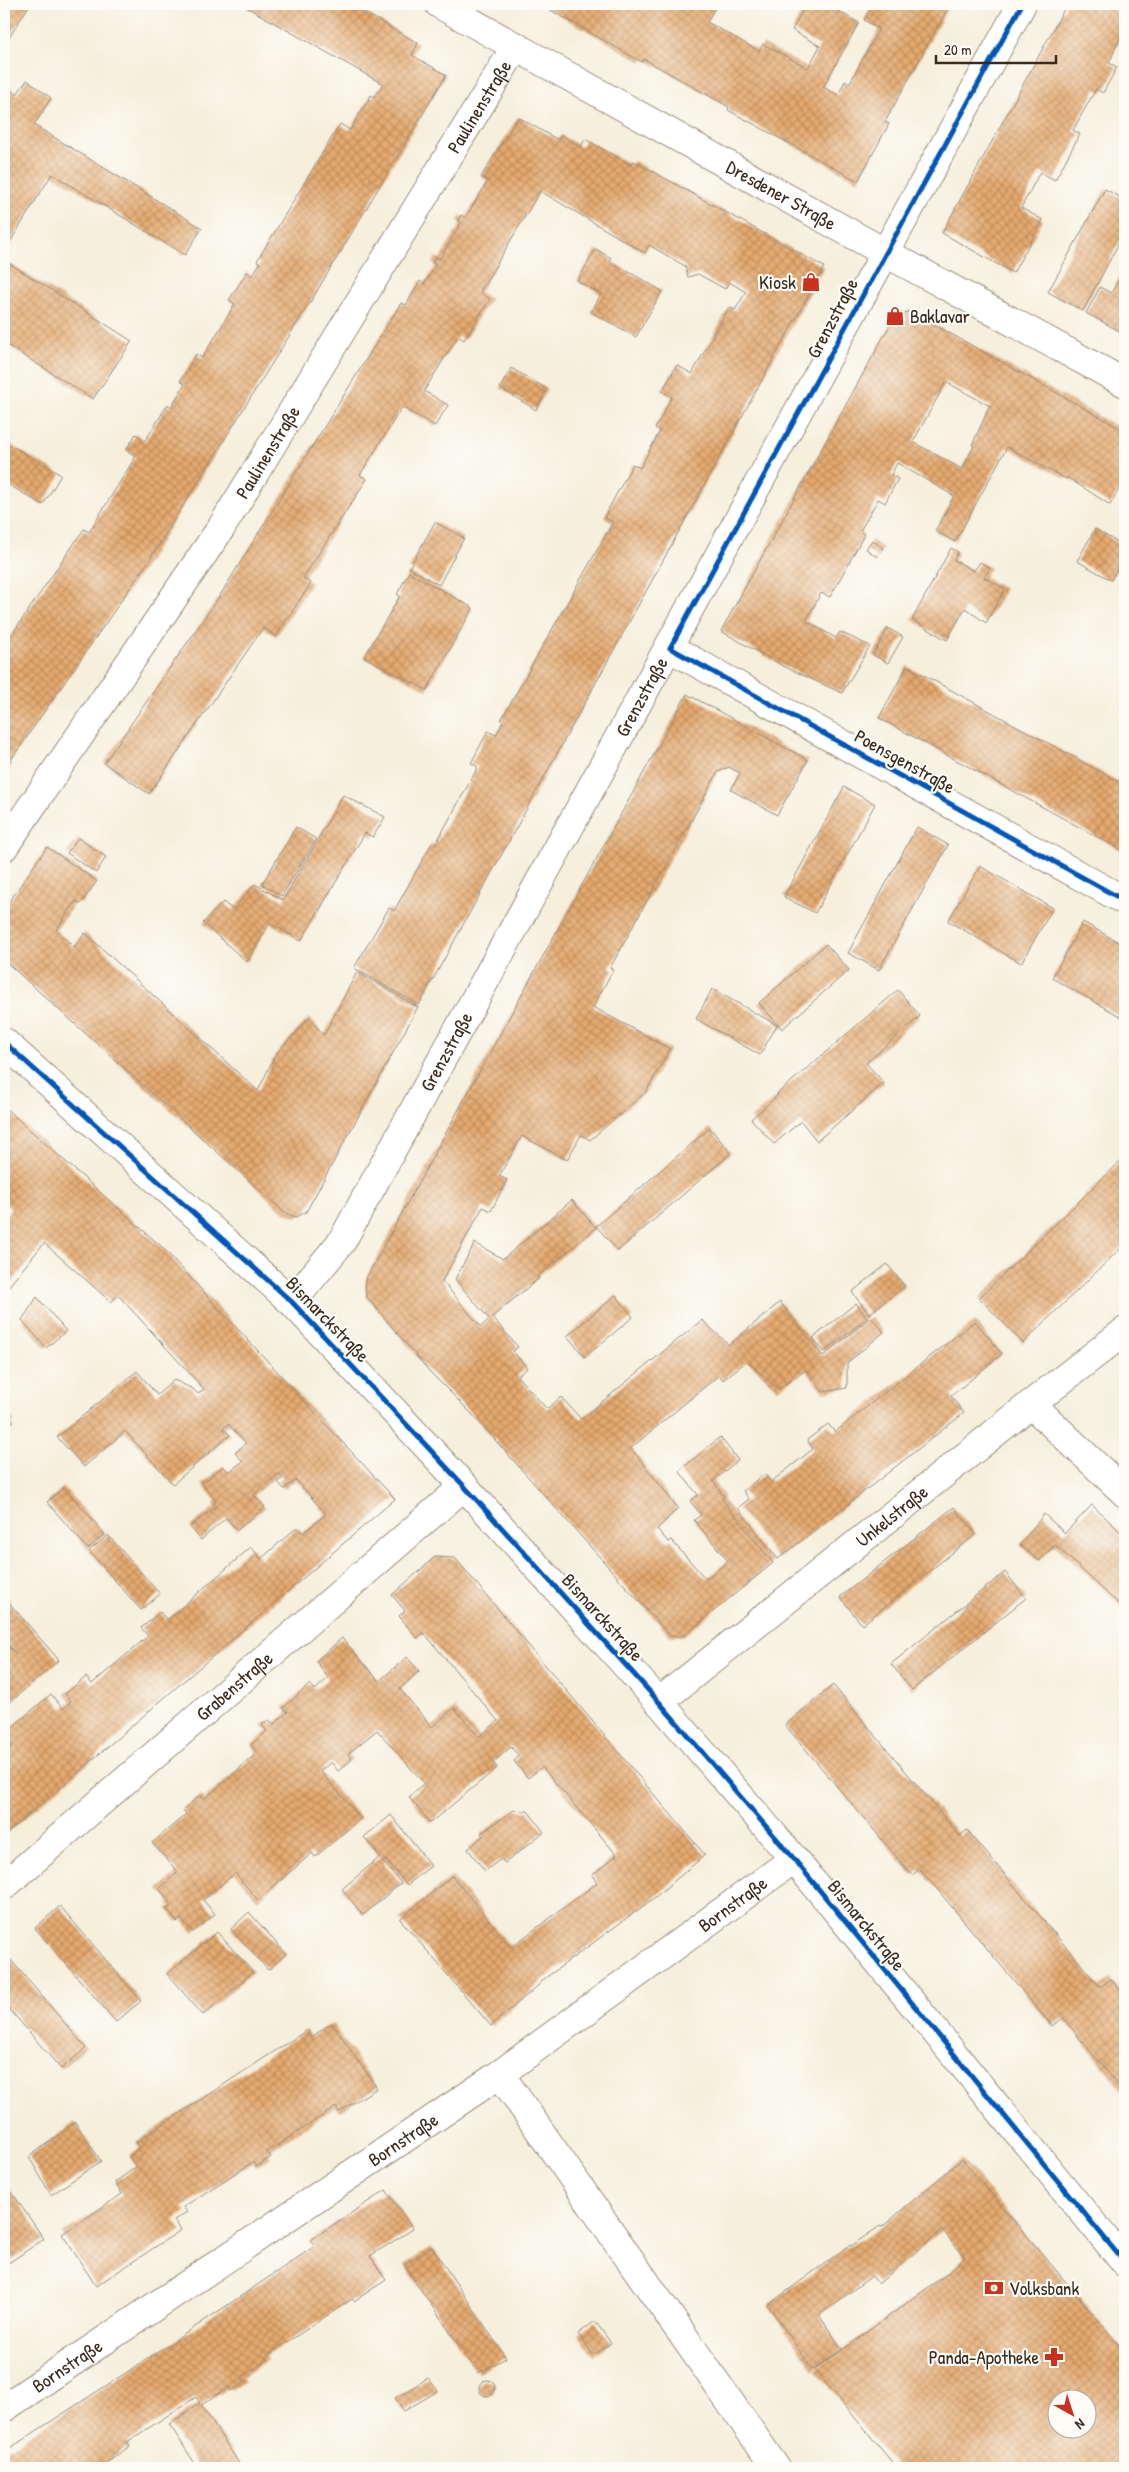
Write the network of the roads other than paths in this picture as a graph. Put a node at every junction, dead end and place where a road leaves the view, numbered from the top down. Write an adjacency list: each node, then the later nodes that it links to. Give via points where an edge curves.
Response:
1 (440, 4): 3 (street, Dresdener Straße)
2 (1022, 4): 4 (street, Grenzstraße)
3 (516, 46): 4 (street, Dresdener Straße); 7 (street, Paulinenstraße, via 221,528)
4 (884, 252): 5 (street, Dresdener Straße); 6 (street, Grenzstraße)
5 (1125, 383)
6 (670, 648): 8 (street, Poensgenstraße); 10 (street, Grenzstraße, via 342,1241)
7 (4, 847)
8 (1125, 901)
9 (4, 1042): 10 (street, Bismarckstraße)
10 (292, 1302): 13 (street, Bismarckstraße)
11 (1125, 1331): 12 (street, Unkelstraße)
12 (1032, 1404): 14 (street); 15 (street, Unkelstraße)
13 (464, 1486): 15 (street, Bismarckstraße); 17 (street, Grabenstraße)
14 (1125, 1493)
15 (660, 1702): 16 (street, Bismarckstraße)
16 (794, 1859): 18 (street, Bornstraße); 19 (street, Bismarckstraße)
17 (4, 1886)
18 (500, 2074): 20 (street, Bornstraße); 21 (street)
19 (1125, 2263)
20 (4, 2408)
21 (776, 2468)

